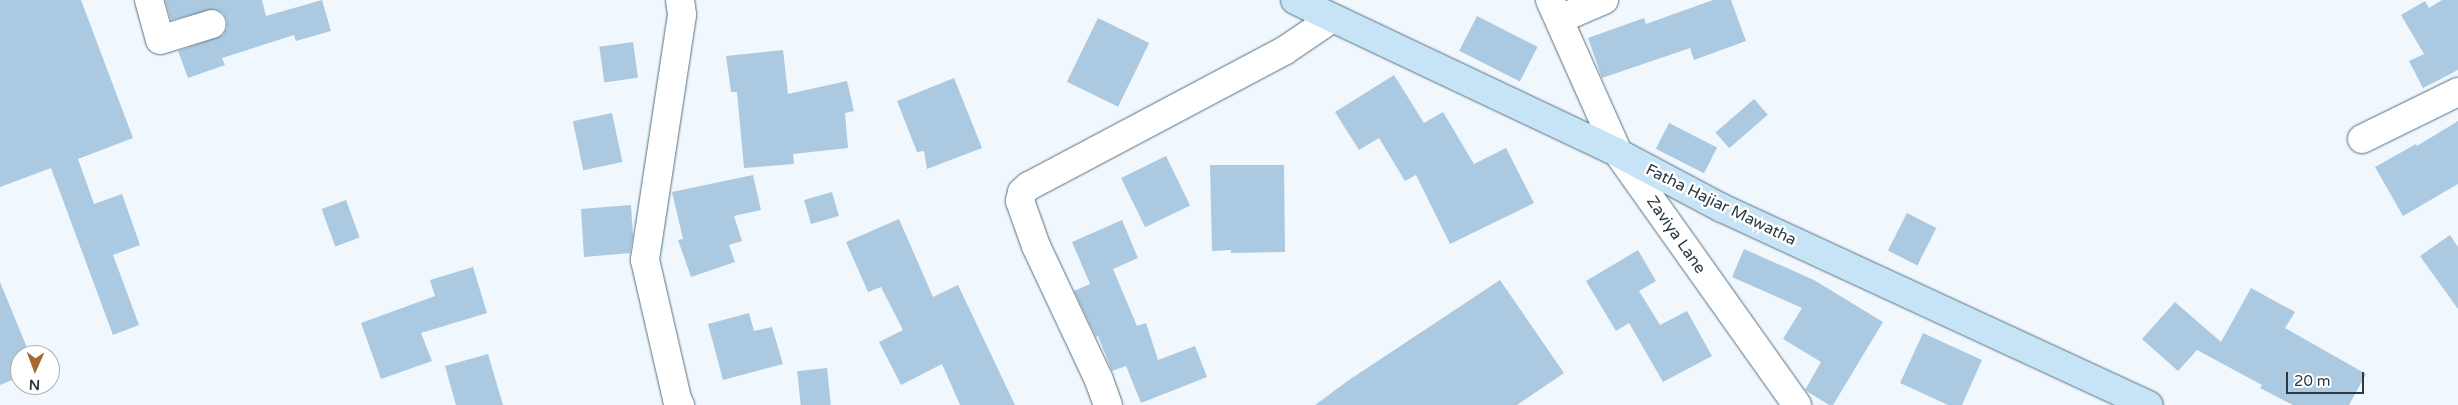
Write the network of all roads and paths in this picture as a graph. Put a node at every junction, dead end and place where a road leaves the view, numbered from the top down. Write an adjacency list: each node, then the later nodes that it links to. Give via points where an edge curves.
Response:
1 (149, 0): 6 (street, via 160,40)
2 (680, 0): 10 (street, via 682,15 645,260)
3 (1604, 0): 5 (street)
4 (1314, 7): 9 (street, Fatha Hajiar Mawatha); 11 (street, via 1284,51 1022,192 1020,200 1036,246)
5 (1555, 10): 9 (street, Zaviya Lane)
6 (212, 24)
7 (2458, 92): 8 (street)
8 (2362, 139)
9 (1618, 153): 12 (street, Zaviya Lane); 13 (street, Fatha Hajiar Mawatha, via 1722,208)
10 (671, 403)
11 (1108, 405)
12 (1797, 405)
13 (2149, 405)

